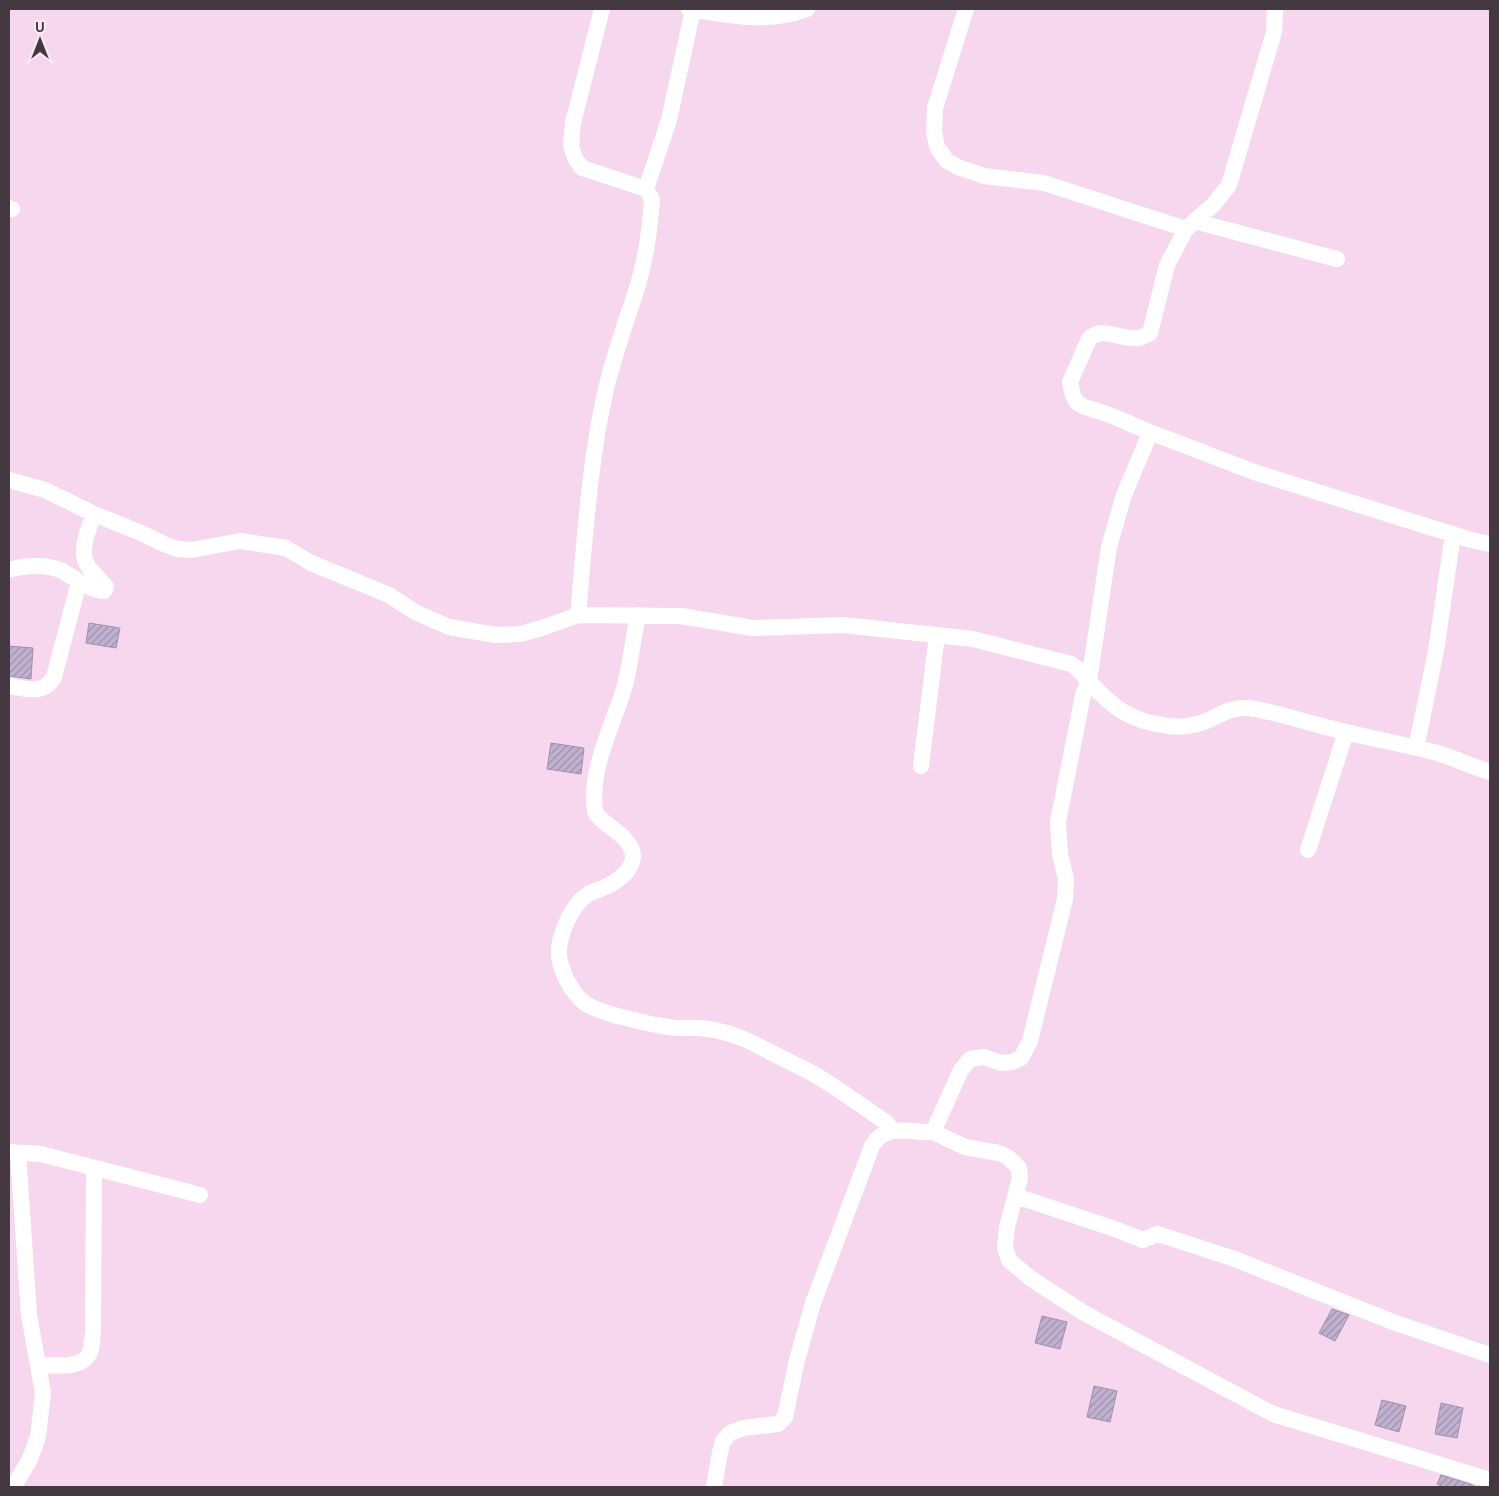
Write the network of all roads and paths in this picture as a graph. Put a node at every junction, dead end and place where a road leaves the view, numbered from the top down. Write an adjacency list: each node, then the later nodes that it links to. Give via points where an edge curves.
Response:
1 (602, 9): 7 (street, via 570,146 582,168)
2 (688, 9): 3 (street)
3 (693, 9): 4 (street, via 754,18); 7 (street, via 669,120)
4 (807, 9)
5 (966, 9): 8 (street, via 935,108 937,147 947,161 984,176 1044,183)
6 (1275, 9): 8 (street, via 1274,32 1229,185 1214,204)
7 (646, 189): 17 (street, via 652,199 647,246 604,398 589,486)
8 (1190, 225): 9 (street); 10 (street, via 1167,265 1150,333 1136,338 1093,334 1070,382 1076,401 1082,406)
9 (1337, 259)
10 (1147, 430): 13 (street, via 1254,472); 20 (street, via 1147,440 1124,495 1109,547)
11 (9, 480): 12 (street, via 45,490)
12 (94, 514): 16 (street, via 83,558 106,587 99,591); 17 (street, via 178,549 191,550 240,541 286,548 311,563 389,595 415,612 448,627 496,635 520,634)
13 (1453, 534): 14 (street); 23 (street, via 1436,651)
14 (1490, 544)
15 (9, 570): 16 (street, via 35,565 60,570)
16 (80, 582): 21 (street, via 50,684 33,690)
17 (578, 615): 18 (street)
18 (638, 615): 19 (street, via 681,616 754,628 843,625); 27 (street, via 625,684 610,726 594,790 595,812 631,846 633,857 624,875 607,887 588,894 572,912 560,942 559,955 568,981 586,1004 600,1011 670,1028 725,1032 753,1043 813,1074 887,1123)
19 (936, 635): 20 (street, via 973,639 1071,664); 24 (street)
20 (1089, 680): 22 (street, via 1120,711 1168,726 1186,726 1234,708 1246,708); 28 (street, via 1083,695 1058,822 1060,855 1066,878 1064,899 1030,1041 1021,1058 1012,1062 1001,1063 984,1057 970,1059 961,1070)
21 (9, 686)
22 (1346, 732): 23 (street); 26 (street)
23 (1416, 748): 25 (street)
24 (921, 766)
25 (1489, 770)
26 (1308, 850)
27 (892, 1131): 28 (street); 37 (street, via 877,1138 872,1146 813,1303 785,1417 778,1424 743,1428 730,1433 723,1441)
28 (933, 1132): 32 (street, via 966,1147 1008,1157 1019,1168)
29 (13, 1152): 30 (street, via 42,1154); 34 (street, via 29,1315)
30 (94, 1168): 31 (street); 34 (street, via 93,1333 90,1354 74,1364)
31 (200, 1195)
32 (1016, 1196): 33 (street, via 1143,1240 1157,1234 1223,1255 1393,1322); 35 (street, via 1005,1248 1009,1260 1030,1278 1084,1313 1273,1414)
33 (1490, 1355)
34 (38, 1365): 36 (street, via 43,1393 38,1437 29,1461)
35 (1490, 1480)
36 (11, 1487)
37 (714, 1487)

